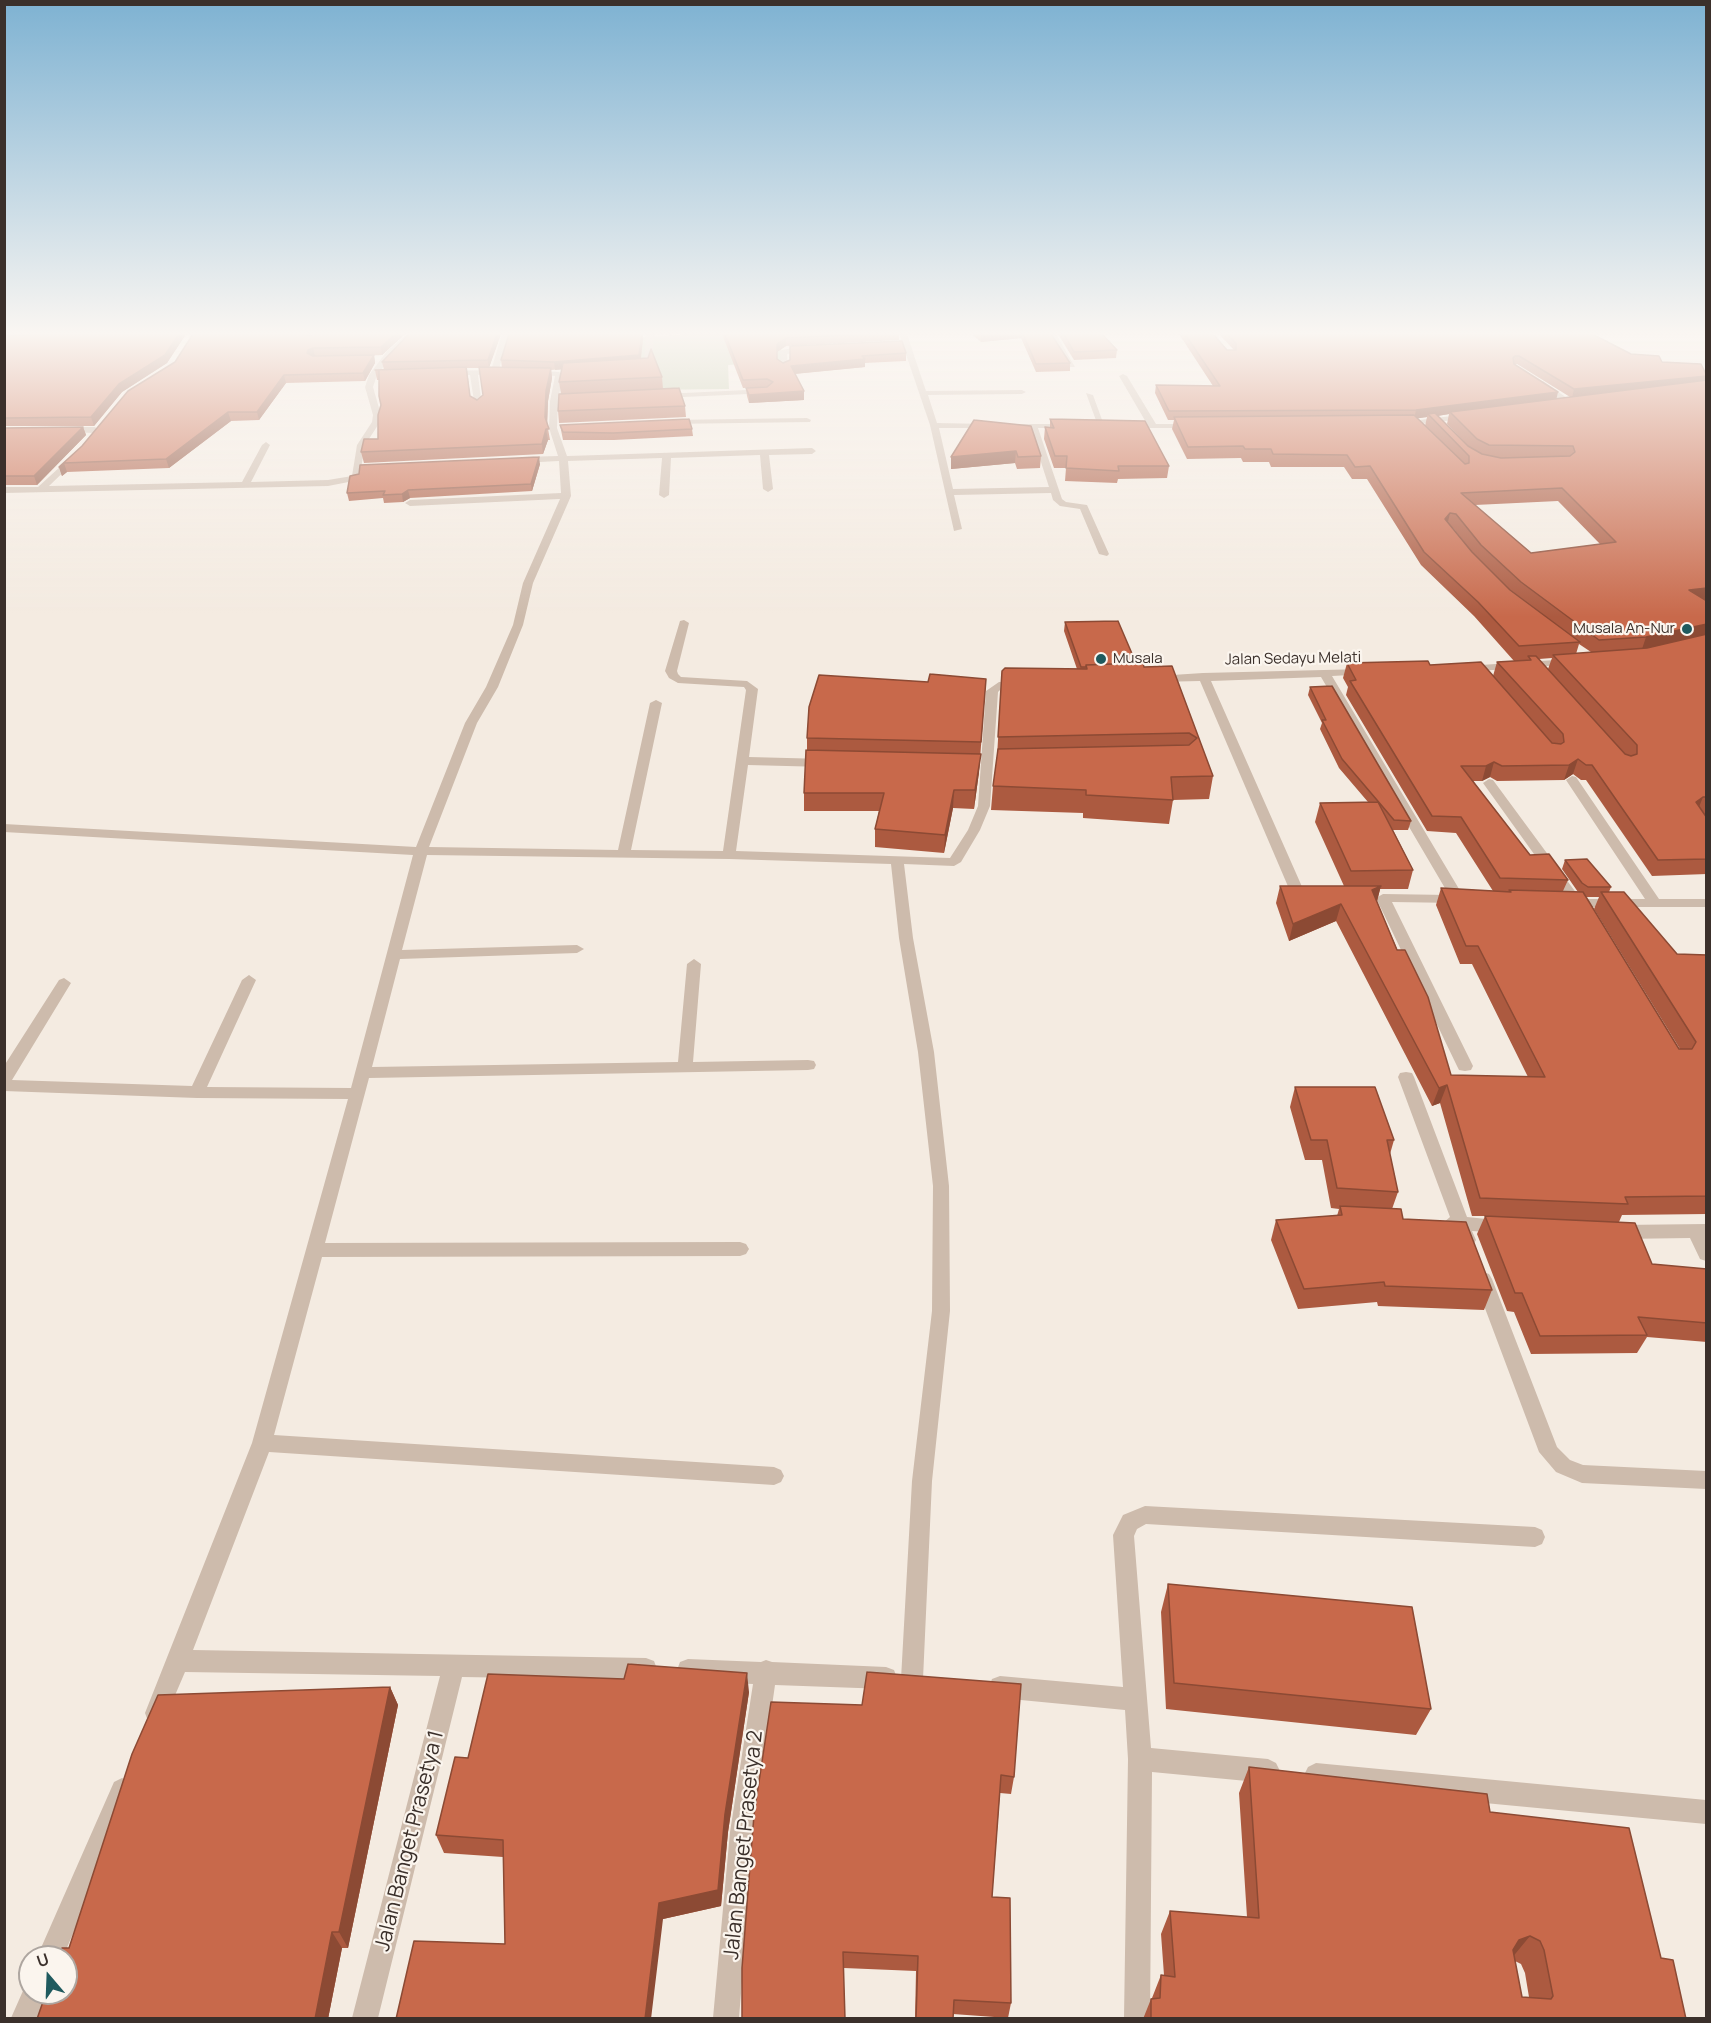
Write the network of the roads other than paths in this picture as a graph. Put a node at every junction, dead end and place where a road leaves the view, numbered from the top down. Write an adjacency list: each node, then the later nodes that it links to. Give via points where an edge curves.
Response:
1 (98, 428): 7 (street, via 93,434)
2 (372, 428): 16 (street, via 362,445)
3 (553, 428): 14 (street)
4 (935, 428): 23 (street)
5 (1034, 428): 22 (street)
6 (1419, 428): 8 (street)
7 (50, 430)
8 (1422, 431)
9 (266, 445): 18 (street)
10 (80, 451): 21 (street)
11 (812, 451): 12 (street)
12 (764, 453): 13 (street); 19 (street)
13 (667, 454): 14 (street); 24 (street)
14 (563, 458): 15 (street); 25 (street)
15 (506, 461)
16 (356, 468): 17 (street); 18 (street, via 356,478 345,482)
17 (368, 468)
18 (244, 486): 21 (street)
19 (768, 489)
20 (4, 490): 21 (street)
21 (40, 490)
22 (1053, 490): 23 (street); 28 (street, via 1060,502 1084,507)
23 (950, 492): 27 (street)
24 (664, 495)
25 (566, 496): 26 (street); 43 (street, via 528,583 518,625 492,687 471,723)
26 (410, 503)
27 (957, 529)
28 (1104, 554)
29 (684, 623): 38 (street, via 673,676 678,680 747,684 752,689)
30 (1579, 661): 31 (street, via 1481,673)
31 (1454, 669)
32 (1371, 672): 33 (street, Jalan Sedayu Melati)
33 (1325, 674): 34 (street, Jalan Sedayu Melati); 58 (street, via 1463,900 1383,898)
34 (1203, 676): 35 (street, Jalan Sedayu Melati); 47 (street)
35 (1139, 680)
36 (1034, 683): 46 (street, via 993,685 984,806 954,862)
37 (656, 703): 44 (street)
38 (743, 761): 39 (street); 45 (street)
39 (837, 763)
40 (1572, 780): 48 (street)
41 (1489, 783): 51 (street)
42 (4, 828): 43 (street)
43 (421, 851): 44 (street); 53 (street)
44 (623, 855): 45 (street)
45 (729, 855): 46 (street)
46 (897, 866): 81 (street, via 926,1052 941,1186 941,1311 922,1481)
47 (1300, 898)
48 (1654, 902): 50 (street); 51 (street)
49 (1560, 903): 51 (street)
50 (1707, 903)
51 (1584, 908)
52 (577, 949): 53 (street)
53 (395, 955): 60 (street)
54 (694, 964): 59 (street)
55 (249, 980): 64 (street)
56 (64, 983): 62 (street)
57 (808, 1065): 59 (street)
58 (1466, 1066)
59 (685, 1067): 60 (street)
60 (363, 1073): 65 (street)
61 (1406, 1077): 67 (street)
62 (4, 1080)
63 (4, 1085): 64 (street)
64 (197, 1092): 65 (street)
65 (357, 1094): 72 (street)
66 (1437, 1222): 67 (street)
67 (1460, 1224): 68 (street); 76 (street, via 1549,1452 1563,1466 1582,1474)
68 (1519, 1227)
69 (1598, 1232): 70 (street)
70 (1701, 1232): 73 (street)
71 (740, 1249): 72 (street)
72 (314, 1250): 74 (street)
73 (1707, 1254)
74 (262, 1443): 75 (street); 78 (street)
75 (774, 1476)
76 (1707, 1480)
77 (1535, 1537): 84 (street, via 1145,1515 1130,1522 1123,1535)
78 (178, 1661): 79 (street); 85 (street)
79 (454, 1664): 80 (street); 92 (street, Jalan Banget Prasetya 1)
80 (765, 1671): 81 (street); 93 (street, Jalan Banget Prasetya 2, via 742,1832)
81 (912, 1679): 82 (street)
82 (935, 1681)
83 (982, 1686): 84 (street)
84 (1134, 1699): 86 (street)
85 (145, 1737)
86 (1140, 1759): 88 (street); 94 (street)
87 (131, 1770): 89 (street)
88 (1707, 1812)
89 (55, 1945)
90 (30, 2005): 91 (street)
91 (24, 2019)
92 (365, 2019)
93 (726, 2019)
94 (1137, 2019)

